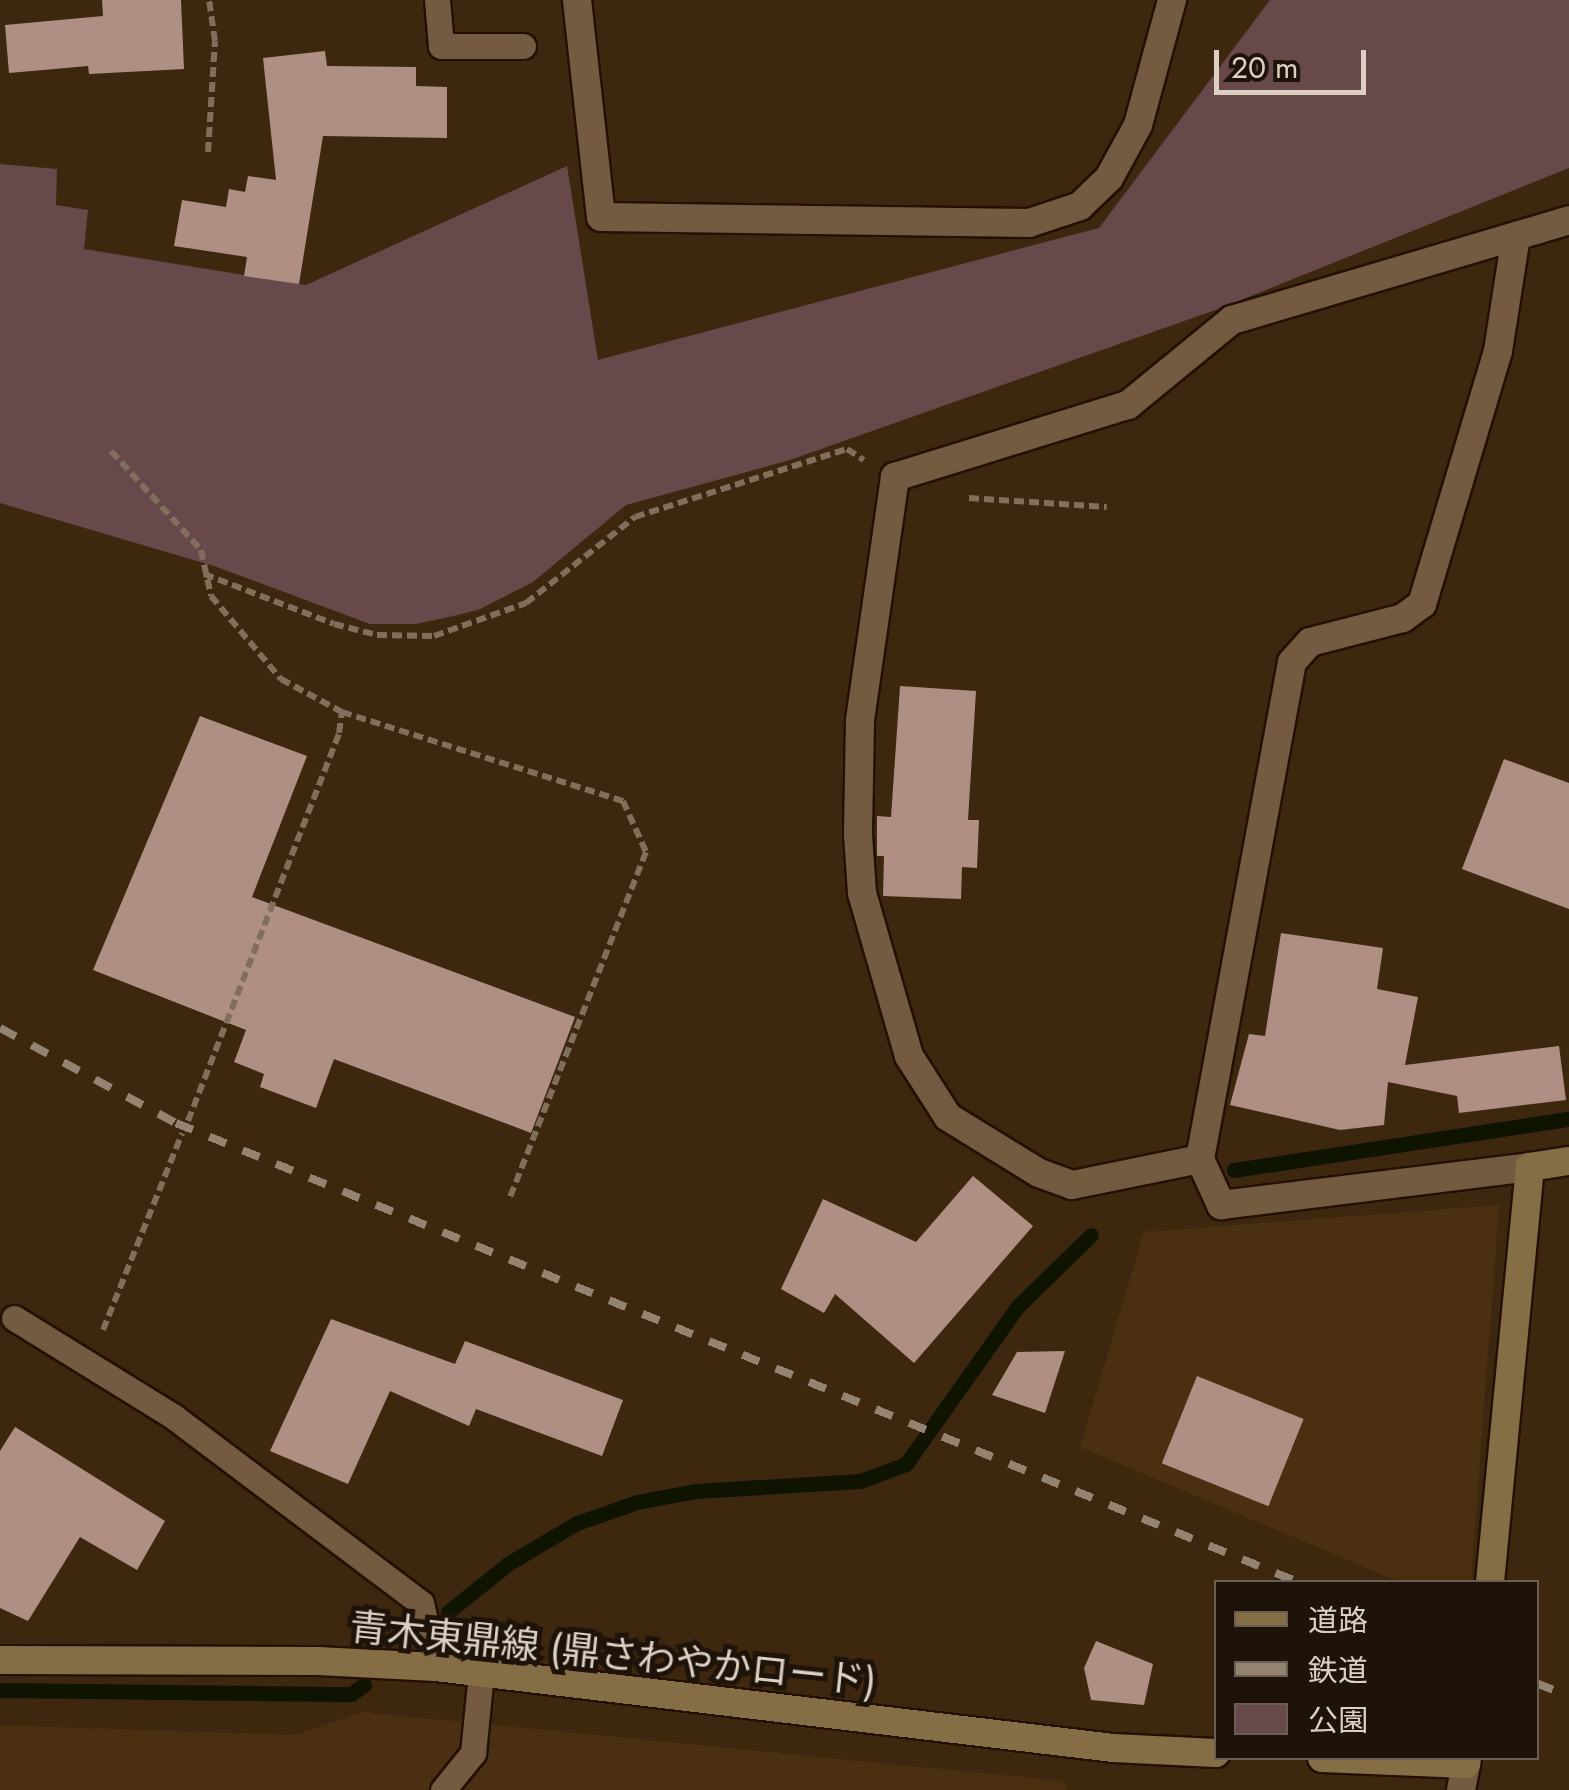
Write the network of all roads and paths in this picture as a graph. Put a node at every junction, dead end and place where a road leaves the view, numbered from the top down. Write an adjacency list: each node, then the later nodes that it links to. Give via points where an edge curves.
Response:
1 (210, 0): 6 (path)
2 (437, 0): 5 (lane, via 441,46)
3 (578, 0): 4 (street, via 601,218 1030,224 1080,206 1109,178 1138,125)
4 (1172, 0)
5 (524, 46)
6 (208, 152)
7 (1569, 220): 8 (street)
8 (1516, 236): 10 (street, via 1232,320 1128,405); 17 (street, via 1498,351 1422,604 1403,618 1310,642 1292,662)
9 (111, 452): 13 (path, via 201,550)
10 (895, 478): 13 (path, via 847,449 656,509 636,517 526,603 434,636 377,635 334,624); 17 (street, via 860,720 858,834 862,893 909,1056 948,1117 1039,1173 1072,1185)
11 (961, 497): 12 (path)
12 (1107, 507)
13 (204, 574): 14 (path, via 211,596 282,679)
14 (342, 712): 15 (path); 20 (path, via 623,801 646,852)
15 (188, 1121)
16 (182, 1133): 22 (path)
17 (1200, 1159): 19 (street, via 1222,1205)
18 (1569, 1161): 19 (main road)
19 (1530, 1166): 23 (main road)
20 (510, 1196)
21 (14, 1318): 22 (lane)
22 (90, 1363): 25 (lane, via 174,1417 420,1604)
23 (1490, 1580)
24 (0, 1660): 25 (main road, 青木東鼎線 (鼎さわやかロード))
25 (436, 1667): 26 (main road, 青木東鼎線 (鼎さわやかロード))
26 (481, 1673): 27 (main road, 青木東鼎線 (鼎さわやかロード), via 1112,1748); 30 (lane, via 473,1753)
27 (1214, 1753)
28 (1346, 1760): 29 (main road)
29 (1464, 1770)
30 (443, 1790)

